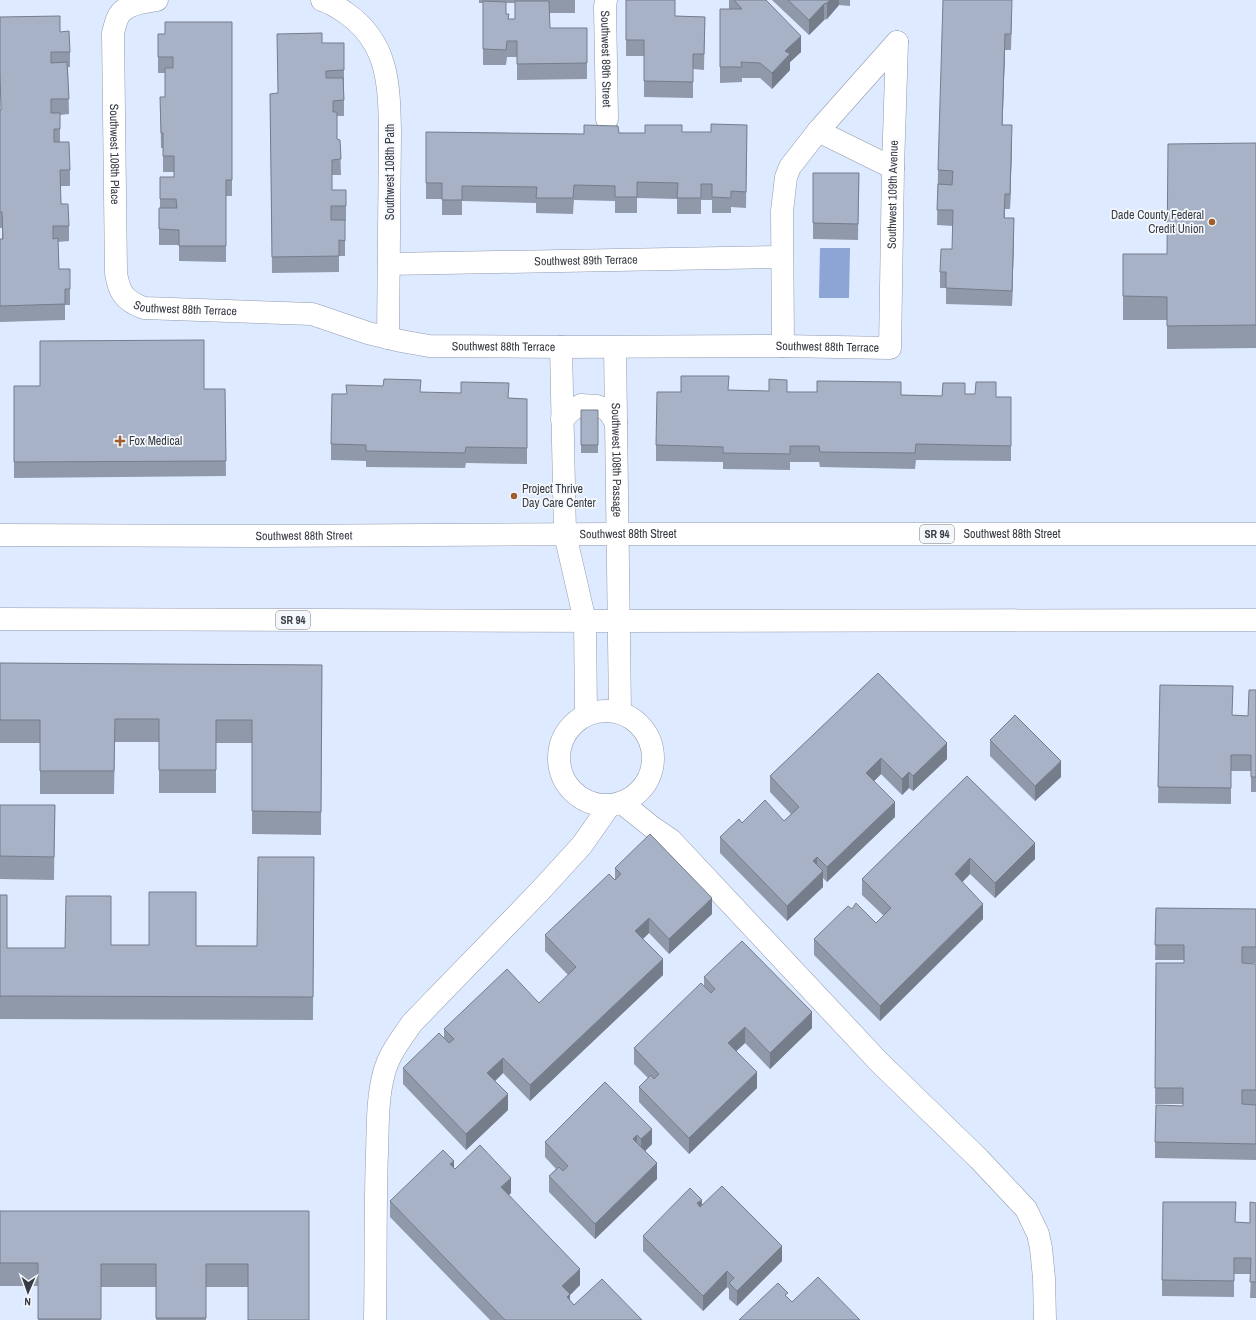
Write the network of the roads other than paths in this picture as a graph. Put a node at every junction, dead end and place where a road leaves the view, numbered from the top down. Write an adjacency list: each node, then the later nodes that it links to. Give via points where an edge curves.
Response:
1 (157, 0): 9 (street, Southwest 108th Place, via 123,10 113,33 116,273 117,282)
2 (322, 0): 8 (street, Southwest 108th Path, via 330,2 352,17 369,33 380,53 386,73 390,103)
3 (606, 0): 4 (street, Southwest 89th Street)
4 (607, 119)
5 (818, 131): 6 (street); 6 (street, Southwest 109th Avenue, via 898,42); 7 (street, via 786,176 782,211)
6 (893, 168): 14 (street, Southwest 109th Avenue)
7 (782, 257): 8 (street, Southwest 89th Terrace); 11 (street)
8 (389, 264): 10 (street, Southwest 108th Path)
9 (126, 298): 10 (street, Southwest 88th Terrace, via 144,308 312,314)
10 (388, 338): 12 (street, Southwest 88th Terrace, via 429,346)
11 (783, 346): 13 (street, Southwest 88th Terrace); 14 (street, Southwest 88th Terrace)
12 (560, 347): 13 (street, Southwest 88th Terrace); 15 (street)
13 (615, 347): 16 (street, Southwest 108th Passage)
14 (890, 348)
15 (562, 419): 16 (street, via 581,405 597,406 608,410); 17 (street)
16 (616, 423): 18 (street, Southwest 108th Passage)
17 (565, 534): 18 (street, Southwest 88th Street / SR 94); 20 (street, Southwest 88th Street / SR 94); 23 (street)
18 (618, 534): 19 (street, Southwest 88th Street / SR 94); 24 (street, Southwest 108th Passage)
19 (1256, 534)
20 (0, 535)
21 (0, 619): 23 (street, SR 94)
22 (1256, 620): 24 (street, SR 94)
23 (585, 621): 24 (street, SR 94); 26 (street)
24 (619, 621): 25 (street, Southwest 108th Passage)
25 (620, 712): 26 (street, via 608,710); 27 (street, via 633,718 644,729 651,742 654,756 652,771 646,785 635,795)
26 (586, 715): 27 (street, via 564,734 559,748 558,763 570,789 582,799 596,804)
27 (616, 804): 28 (street, via 540,891 412,1023 390,1055 384,1072 379,1103); 29 (street, via 671,840 879,1062 979,1159 1026,1209 1038,1234 1041,1248)
28 (376, 1320)
29 (1044, 1320)

